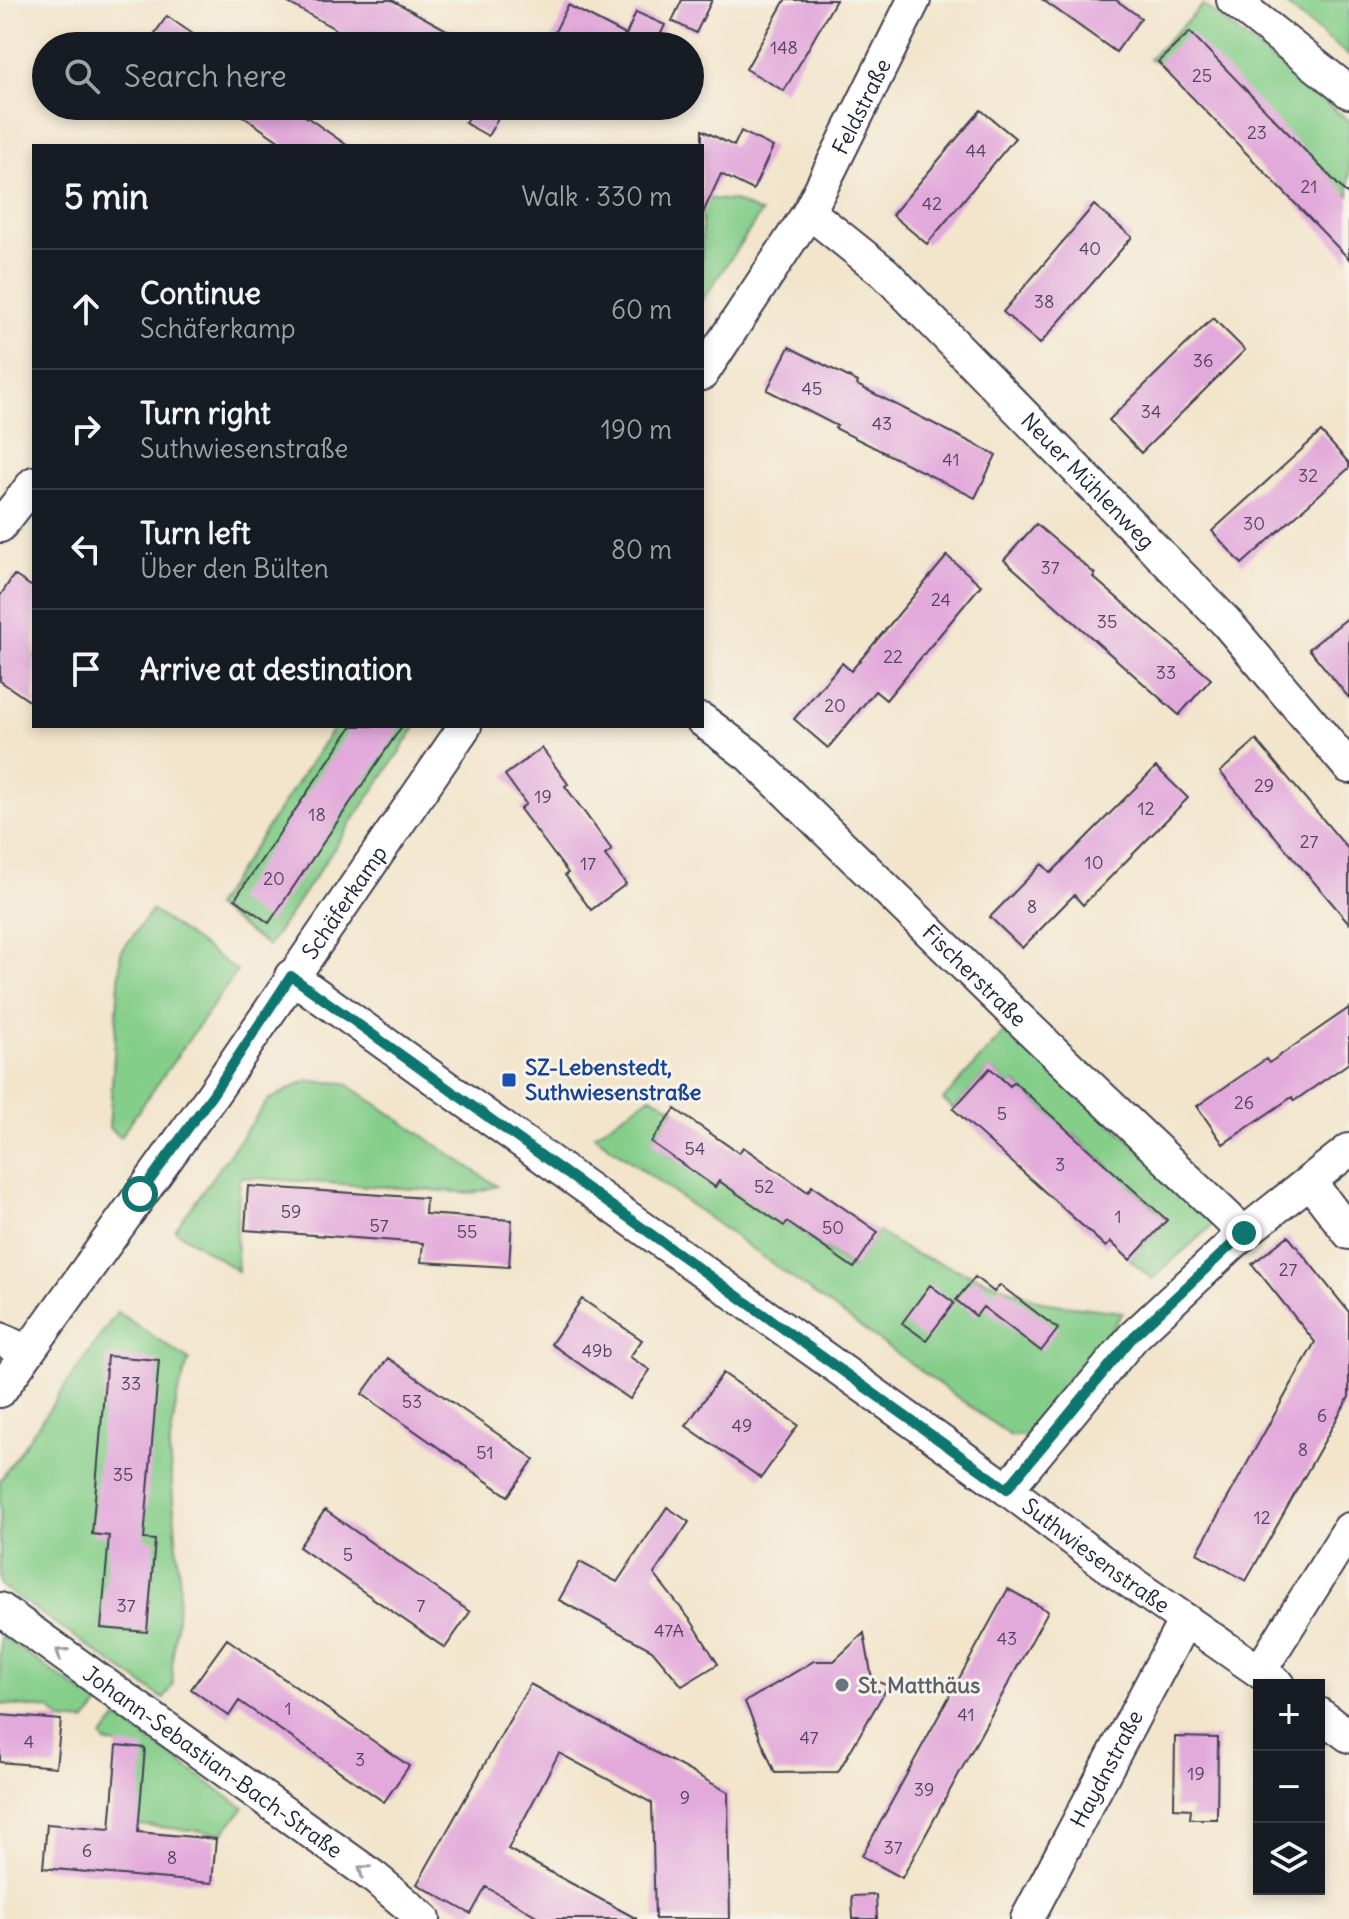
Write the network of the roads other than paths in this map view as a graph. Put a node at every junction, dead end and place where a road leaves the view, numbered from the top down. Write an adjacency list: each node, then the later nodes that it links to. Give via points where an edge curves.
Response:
1 (914, 0): 4 (street, Feldstraße)
2 (1233, 0): 3 (street)
3 (1349, 92)
4 (809, 212): 5 (street); 10 (street, Neuer Mühlenweg, via 885,273 1226,622)
5 (704, 371)
6 (32, 486): 7 (street)
7 (0, 526)
8 (704, 722): 14 (street, Fischerstraße, via 750,756)
9 (464, 728): 11 (street, Schäferkamp)
10 (1349, 767)
11 (291, 976): 16 (street, Schäferkamp, via 213,1094); 18 (street, Suthwiesenstraße)
12 (1349, 1150): 13 (street)
13 (1310, 1182): 14 (street); 15 (street)
14 (1244, 1233): 18 (street, via 1133,1337)
15 (1349, 1233)
16 (14, 1346): 17 (street, Schäferkamp)
17 (0, 1391)
18 (1007, 1489): 21 (street, Suthwiesenstraße)
19 (1349, 1529): 22 (street)
20 (0, 1609): 25 (street, Johann-Sebastian-Bach-Straße, one-way to 20, via 375,1878)
21 (1185, 1620): 22 (street, Suthwiesenstraße); 26 (street, Haydnstraße)
22 (1269, 1678)
23 (1325, 1718): 24 (street)
24 (1349, 1736)
25 (424, 1919)
26 (1027, 1919)

